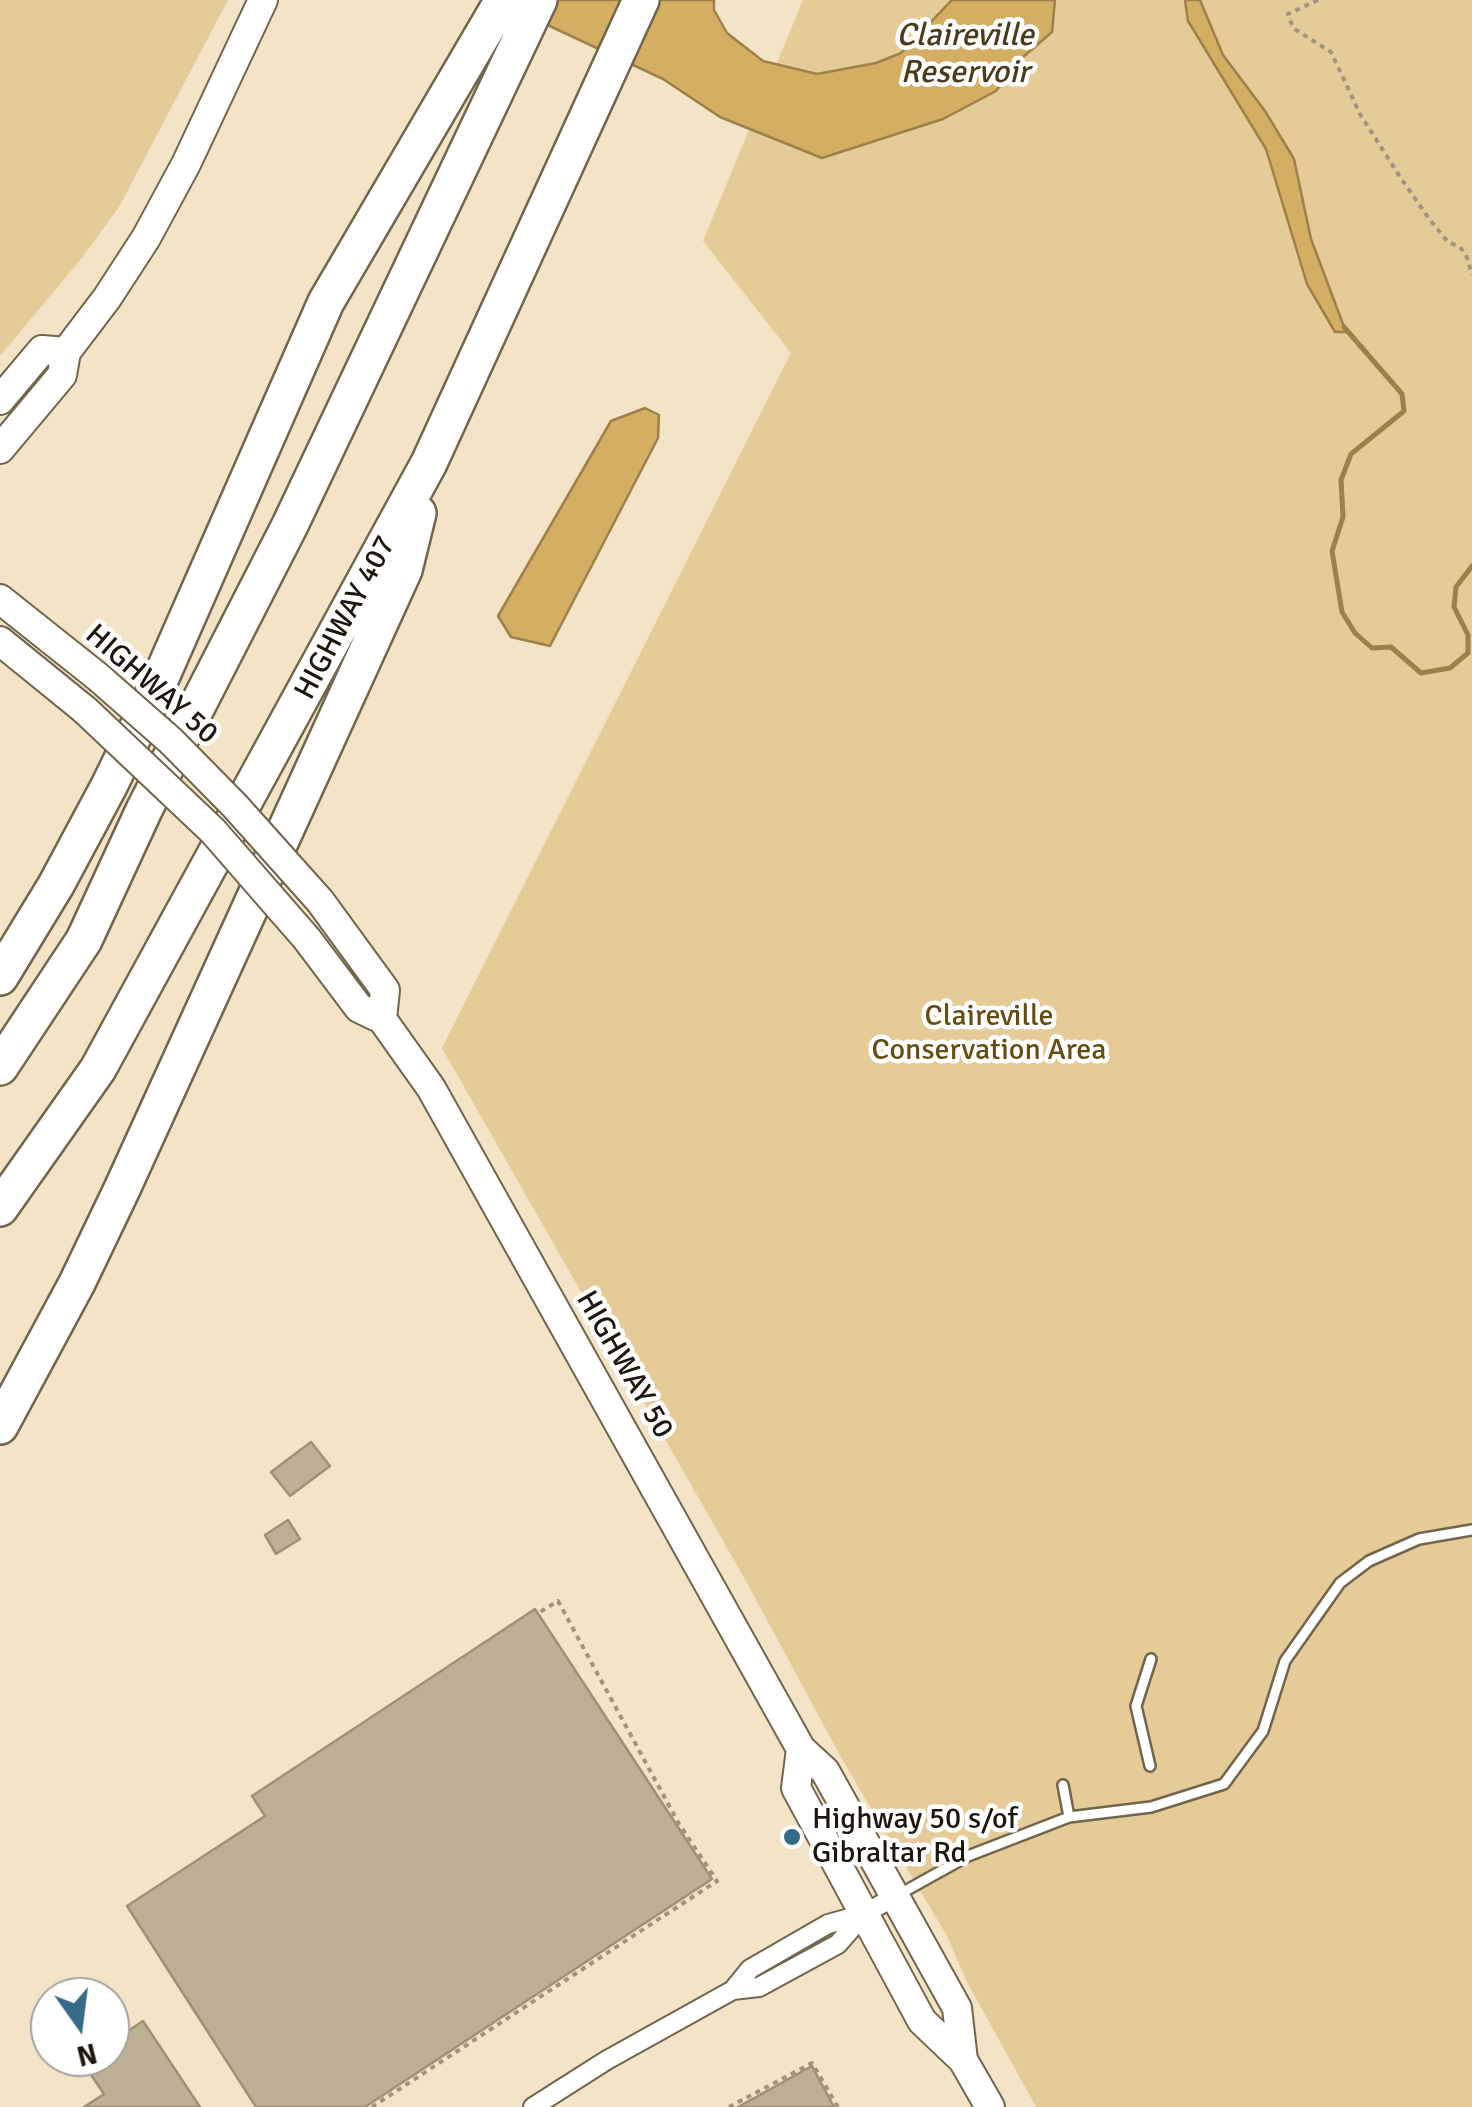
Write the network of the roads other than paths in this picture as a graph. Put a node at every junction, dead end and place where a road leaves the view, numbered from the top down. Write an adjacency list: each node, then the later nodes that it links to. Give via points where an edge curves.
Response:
1 (263, 0): 5 (main road, via 146,238)
2 (539, 0): 13 (highway, via 84,940)
3 (641, 0): 8 (highway, HIGHWAY 407)
4 (495, 14): 11 (highway, via 326,302 126,751)
5 (66, 352): 6 (main road, via 42,350); 7 (main road, via 62,375)
6 (0, 400)
7 (0, 449)
8 (429, 463): 14 (highway, HIGHWAY 407, via 98,1068); 15 (highway, via 404,570 122,1189)
9 (0, 599): 12 (main road, HIGHWAY 50, bridge, via 170,741 235,806 386,990)
10 (0, 641): 12 (main road, HIGHWAY 50, bridge, via 85,710 213,831 359,1008)
11 (0, 976)
12 (382, 1019): 18 (main road, HIGHWAY 50, via 431,1088)
13 (0, 1067)
14 (0, 1208)
15 (0, 1426)
16 (1472, 1530): 21 (lane, via 1419,1539 1340,1583 1285,1661 1263,1731 1224,1784 1151,1807)
17 (1151, 1659): 19 (lane, via 1136,1706)
18 (801, 1748): 22 (main road, HIGHWAY 50, via 825,1772); 23 (main road, HIGHWAY 50, via 796,1788)
19 (1150, 1766)
20 (1063, 1785): 21 (lane)
21 (1068, 1817): 22 (lane, via 968,1856)
22 (894, 1897): 23 (street); 24 (main road, HIGHWAY 50, via 956,2008)
23 (864, 1914): 24 (main road, HIGHWAY 50, via 922,2021); 25 (street, via 838,1944 759,1988 733,1990)
24 (963, 2060): 26 (main road, HIGHWAY 50)
25 (532, 2107)
26 (990, 2107)

